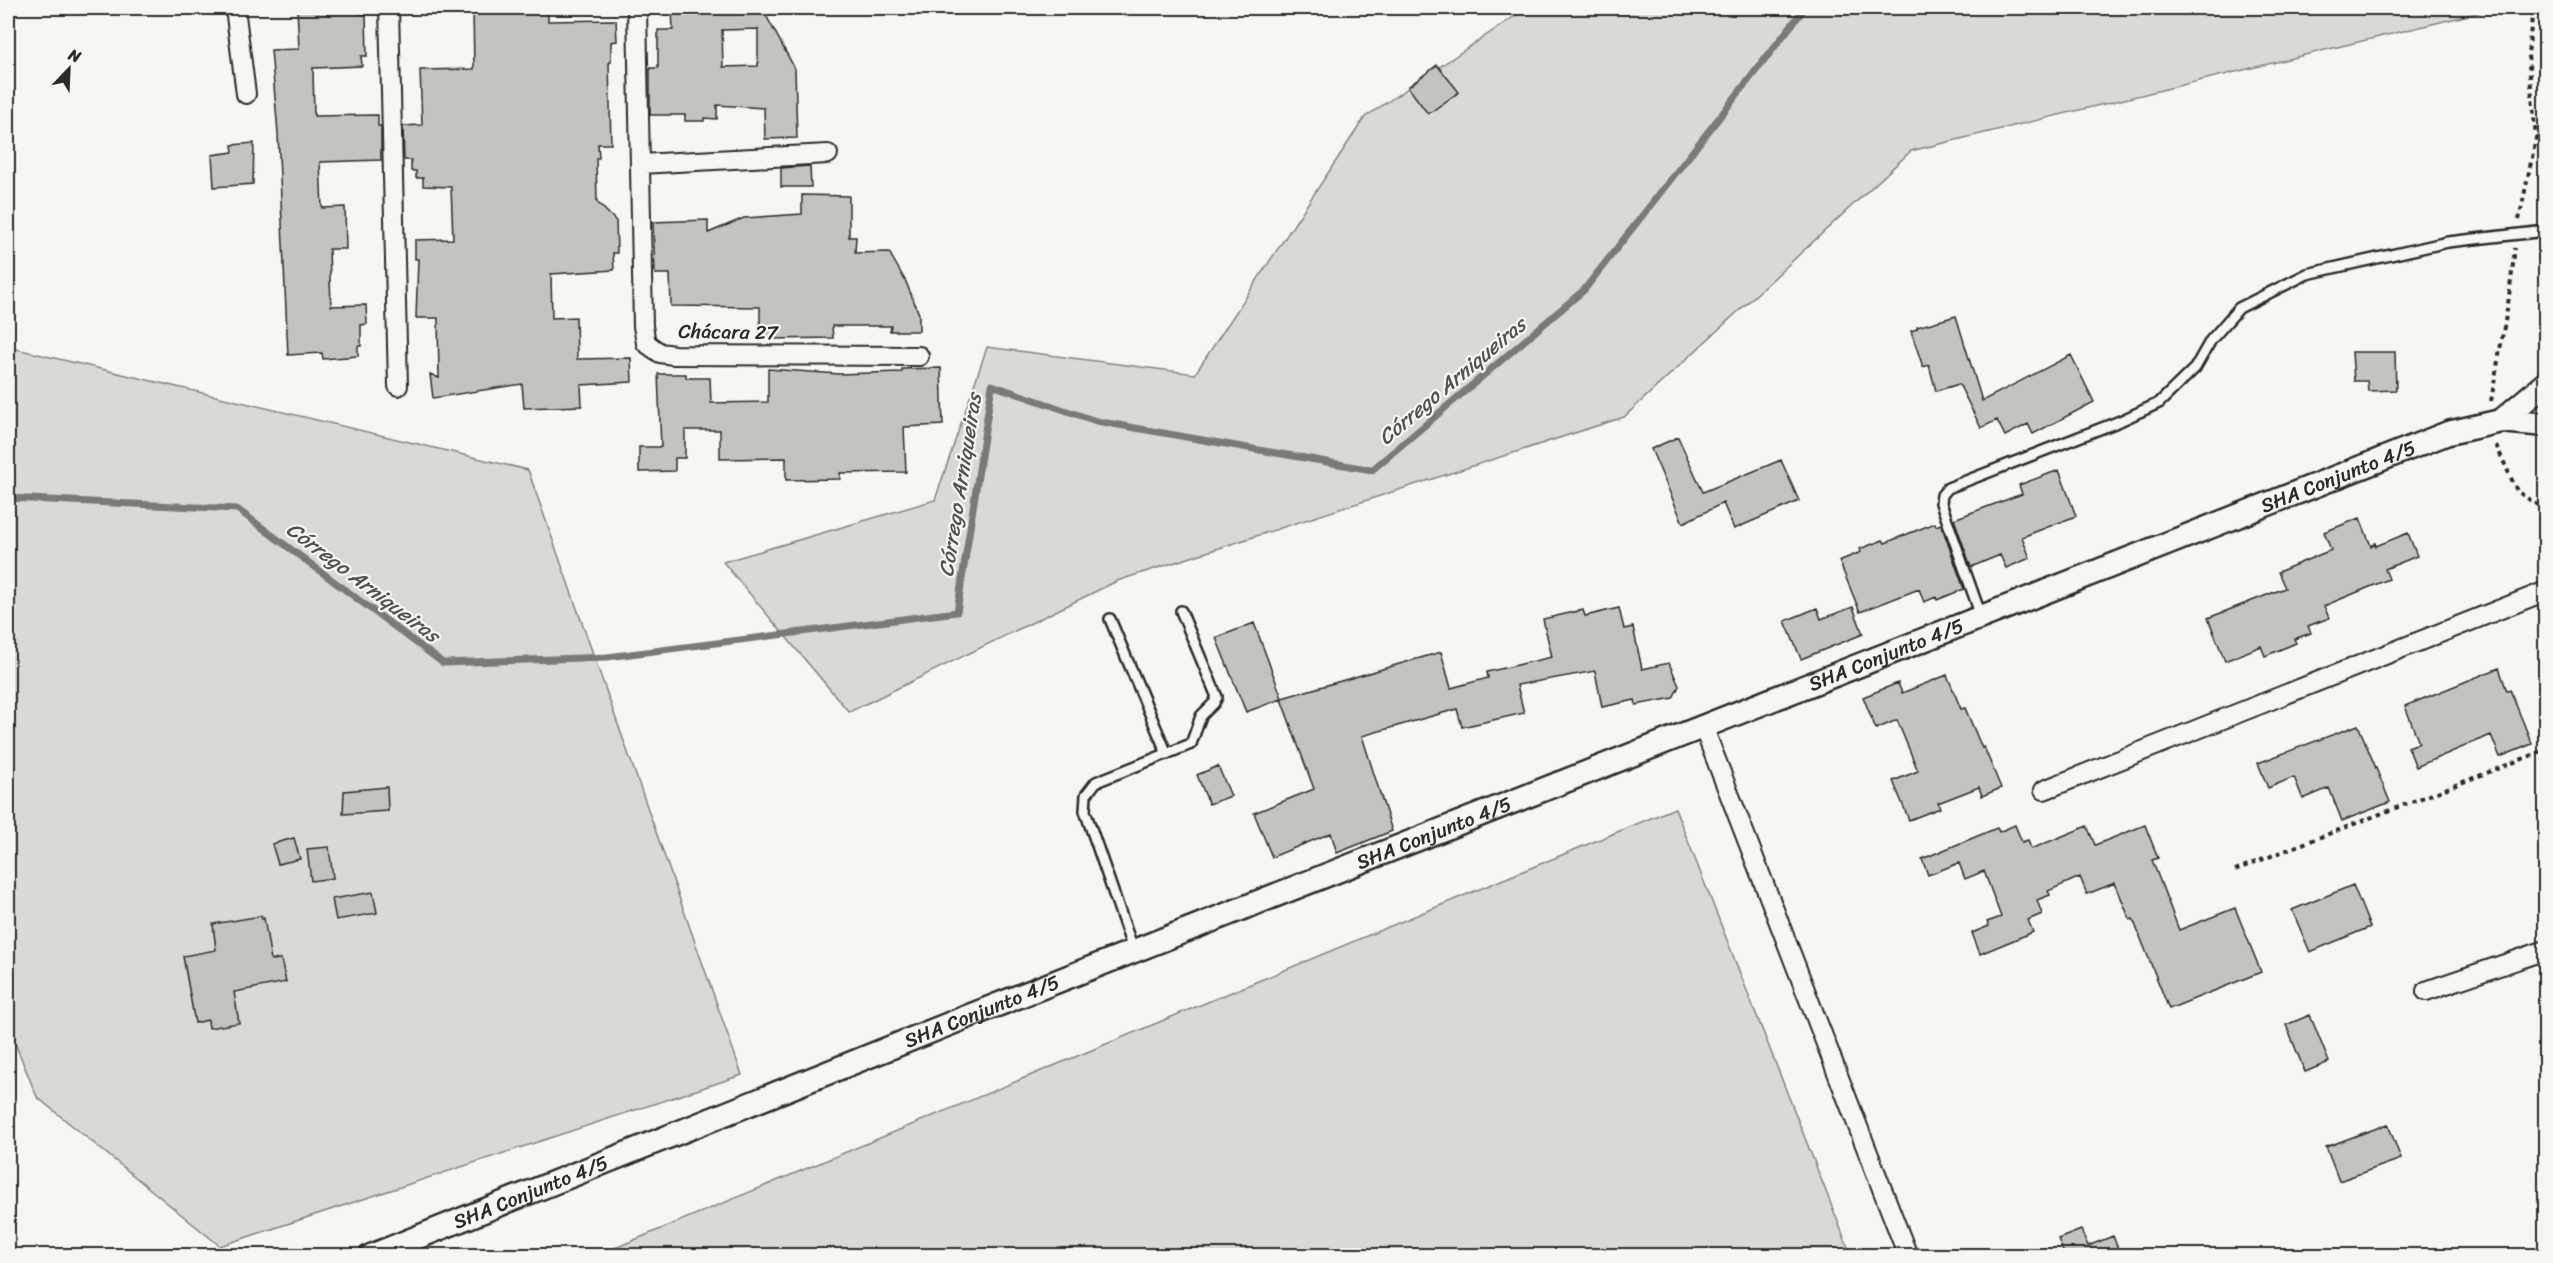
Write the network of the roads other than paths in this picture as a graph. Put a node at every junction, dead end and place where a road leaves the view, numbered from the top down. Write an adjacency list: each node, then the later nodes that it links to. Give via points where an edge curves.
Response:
1 (236, 8): 4 (street)
2 (389, 8): 10 (street)
3 (637, 8): 6 (street, Chácara 27)
4 (246, 94)
5 (828, 154): 6 (street)
6 (640, 164): 8 (street, Chácara 27, via 643,326 646,343 652,348 675,355)
7 (2546, 231): 15 (lane, via 2448,242 2307,273 2239,308 2211,340 2195,368 2159,403 2120,422 1948,488 1941,503)
8 (920, 356)
9 (2546, 383): 11 (street, SHA Conjunto 4/5)
10 (398, 386)
11 (2494, 422): 12 (street, SHA Conjunto 4/5); 15 (street, SHA Conjunto 4/5, via 2448,433)
12 (2546, 425)
13 (2546, 591): 19 (street)
14 (1181, 611): 18 (lane, via 1217,697 1201,716 1191,744)
15 (1981, 616): 17 (street, SHA Conjunto 4/5)
16 (1110, 619): 18 (lane)
17 (1703, 726): 21 (street, SHA Conjunto 4/5); 24 (street)
18 (1167, 754): 21 (lane, via 1096,782 1086,795 1085,811)
19 (2044, 790)
20 (2546, 950): 22 (street)
21 (1134, 952): 23 (street, SHA Conjunto 4/5)
22 (2426, 991)
23 (370, 1256)
24 (1908, 1256)

